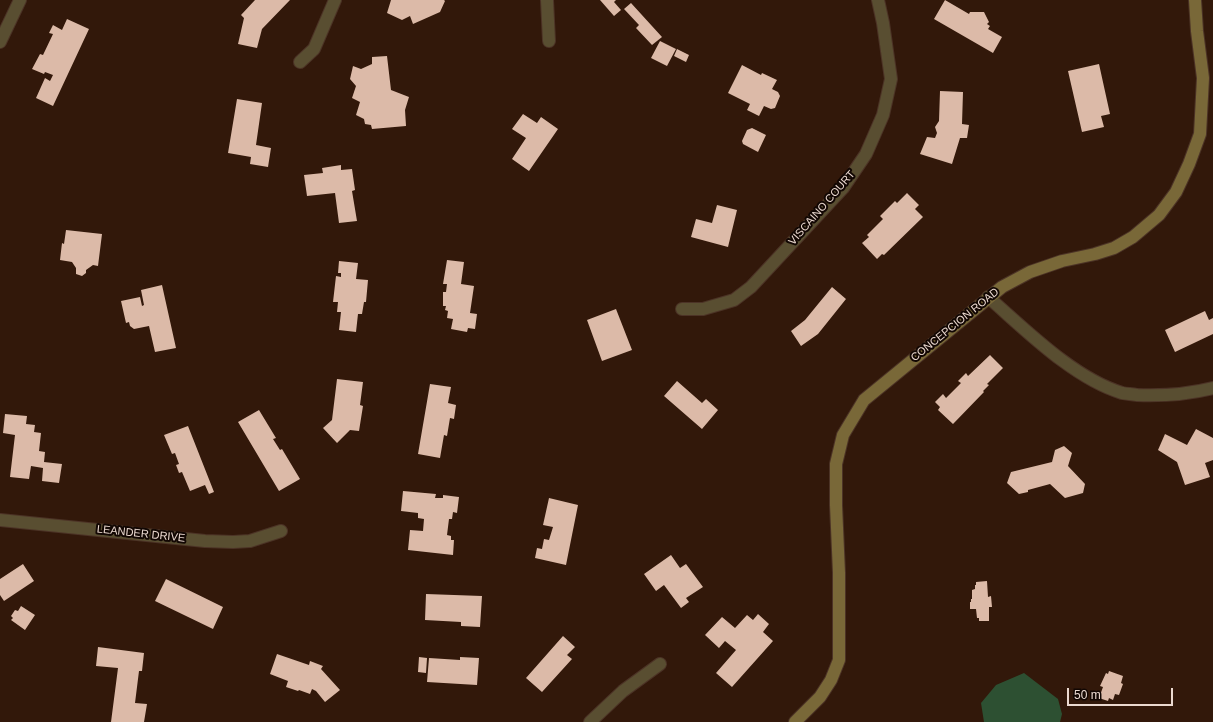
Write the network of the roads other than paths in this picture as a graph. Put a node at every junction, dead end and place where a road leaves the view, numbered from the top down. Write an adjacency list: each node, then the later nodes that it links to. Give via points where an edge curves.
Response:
1 (20, 0): 7 (street)
2 (335, 0): 8 (street, via 314,49)
3 (547, 0): 6 (street)
4 (878, 0): 10 (street, VISCAINO COURT, via 891,79 884,115 866,154 842,188 751,287 734,300 703,309)
5 (1195, 0): 9 (street, CONCEPCION ROAD, via 1203,78 1200,134 1176,192 1146,228 1114,248 1030,272)
6 (549, 40)
7 (0, 42)
8 (300, 62)
9 (988, 297): 11 (street, via 1024,330 1074,369 1098,383 1123,393 1156,396); 16 (street, CONCEPCION ROAD, via 864,400 843,435 836,464 839,660 831,680 820,697)
10 (682, 309)
11 (1213, 388)
12 (0, 520): 13 (street, LEANDER DRIVE, via 206,541 250,541)
13 (281, 531)
14 (660, 664): 15 (street, via 623,691)
15 (590, 722)
16 (795, 722)

